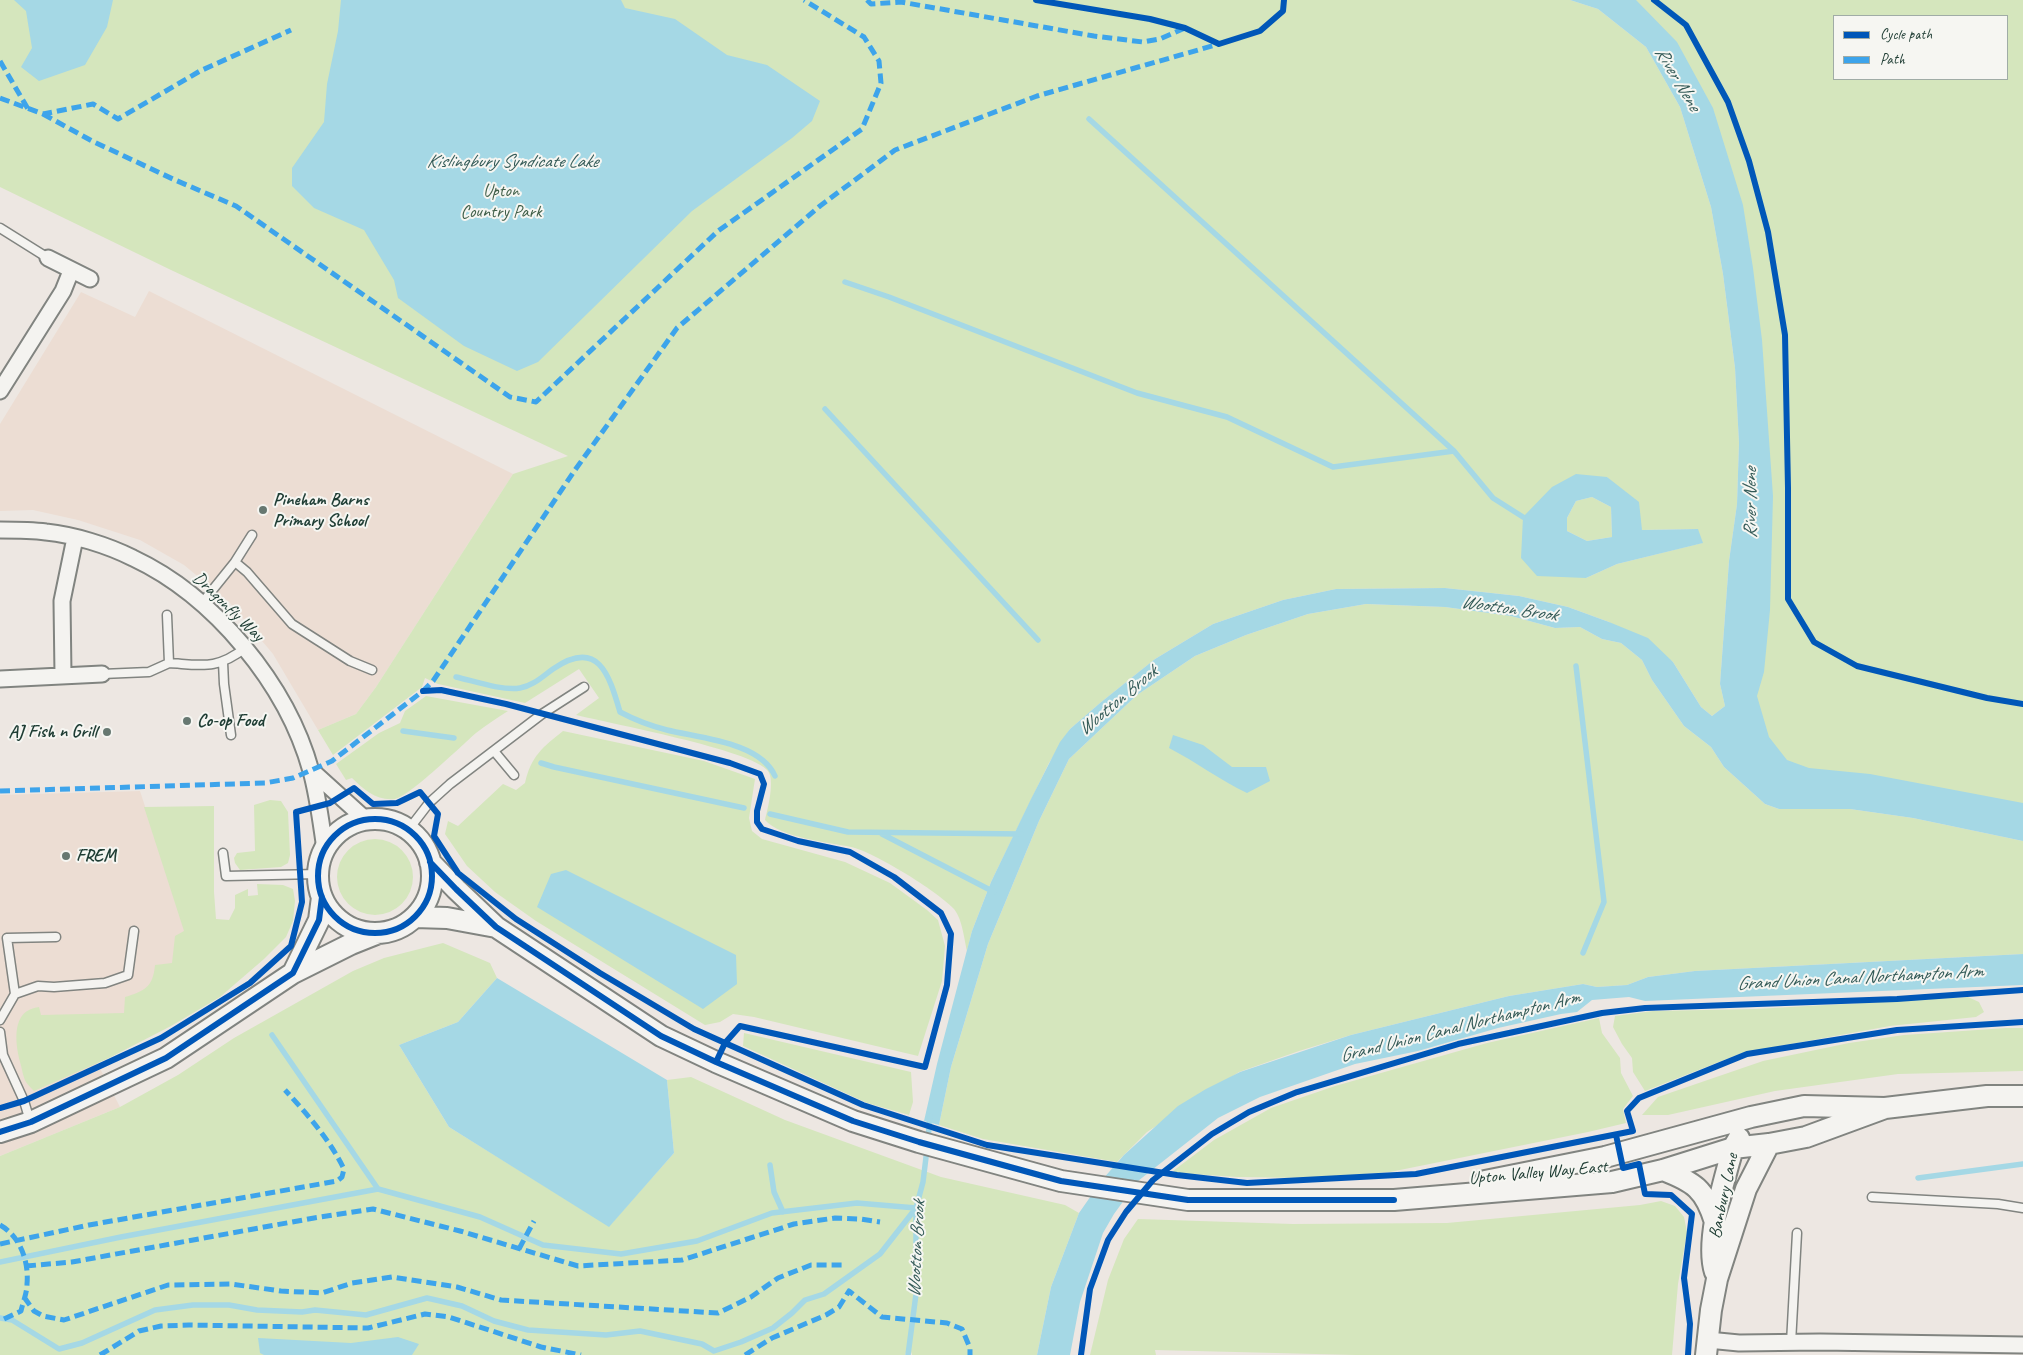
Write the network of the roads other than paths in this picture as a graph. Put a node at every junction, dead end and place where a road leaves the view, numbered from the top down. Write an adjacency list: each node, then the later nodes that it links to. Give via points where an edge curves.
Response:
1 (0, 228): 2 (lane)
2 (48, 258): 3 (street)
3 (71, 271): 4 (street); 5 (street, via 63,291)
4 (90, 279)
5 (0, 391)
6 (0, 530): 8 (street, Dragonfly Way, via 46,532)
7 (252, 535): 9 (lane)
8 (76, 538): 10 (street, Dragonfly Way, via 133,558 175,582); 17 (street, via 62,601)
9 (235, 562): 10 (lane); 15 (lane, via 292,624 350,661)
10 (202, 603): 12 (street, Dragonfly Way)
11 (168, 615): 14 (lane)
12 (245, 648): 13 (lane); 22 (street, Dragonfly Way, via 286,707)
13 (223, 662): 14 (lane, via 210,666); 20 (lane)
14 (169, 663): 16 (lane, via 149,672)
15 (372, 670)
16 (102, 674): 17 (street)
17 (63, 675): 18 (street)
18 (0, 679)
19 (584, 687): 21 (lane)
20 (231, 735)
21 (494, 751): 23 (lane); 25 (lane, via 450,784)
22 (311, 770): 24 (street, Dragonfly Way); 26 (street, Dragonfly Way)
23 (514, 775)
24 (364, 818): 25 (street, via 398,823); 26 (street, via 334,836)
25 (409, 829): 28 (street, via 426,851)
26 (325, 849): 29 (street)
27 (224, 853): 29 (lane, via 226,876)
28 (430, 862): 31 (street, via 432,881 427,900); 32 (street, Upton Valley Way East)
29 (318, 874): 30 (street)
30 (322, 897): 34 (street, via 338,920 358,931); 36 (street, via 319,920)
31 (416, 917): 32 (street, Upton Valley Way East, via 447,918); 34 (street, via 392,931)
32 (496, 927): 49 (street, Upton Valley Way East, via 661,1036 853,1121 919,1142 1061,1181 1188,1200)
33 (134, 931): 37 (lane, via 128,975 105,983 38,986)
34 (376, 934): 36 (street)
35 (56, 937): 37 (lane, via 8,938)
36 (293, 973): 43 (street, via 166,1058)
37 (15, 994): 38 (lane)
38 (0, 1020)
39 (0, 1032): 43 (lane, via 3,1055)
40 (2023, 1096): 41 (street, Upton Valley Way East, via 1987,1096)
41 (1885, 1108): 42 (street, Upton Valley Way East, via 1804,1106); 45 (street, Upton Valley Way East, via 1806,1137)
42 (1751, 1116): 46 (street, Banbury Lane); 49 (street, Upton Valley Way East, via 1605,1157)
43 (31, 1122): 44 (street)
44 (0, 1132)
45 (1769, 1144): 46 (street, Upton Valley Way East); 53 (street, Banbury Lane, via 1746,1189)
46 (1733, 1148): 47 (street, Upton Valley Way East); 51 (street, Banbury Lane)
47 (1663, 1170): 49 (street, Upton Valley Way East, via 1612,1182); 51 (street, via 1688,1180 1701,1192 1709,1202)
48 (1872, 1197): 50 (lane)
49 (1394, 1200)
50 (2023, 1208)
51 (1716, 1224): 53 (street, Banbury Lane, via 1711,1260)
52 (1797, 1233): 54 (lane)
53 (1717, 1279): 56 (street, Banbury Lane)
54 (1791, 1343): 55 (street, Banbury Lane); 56 (street, Banbury Lane, via 1739,1343)
55 (2023, 1345)
56 (1707, 1348)

